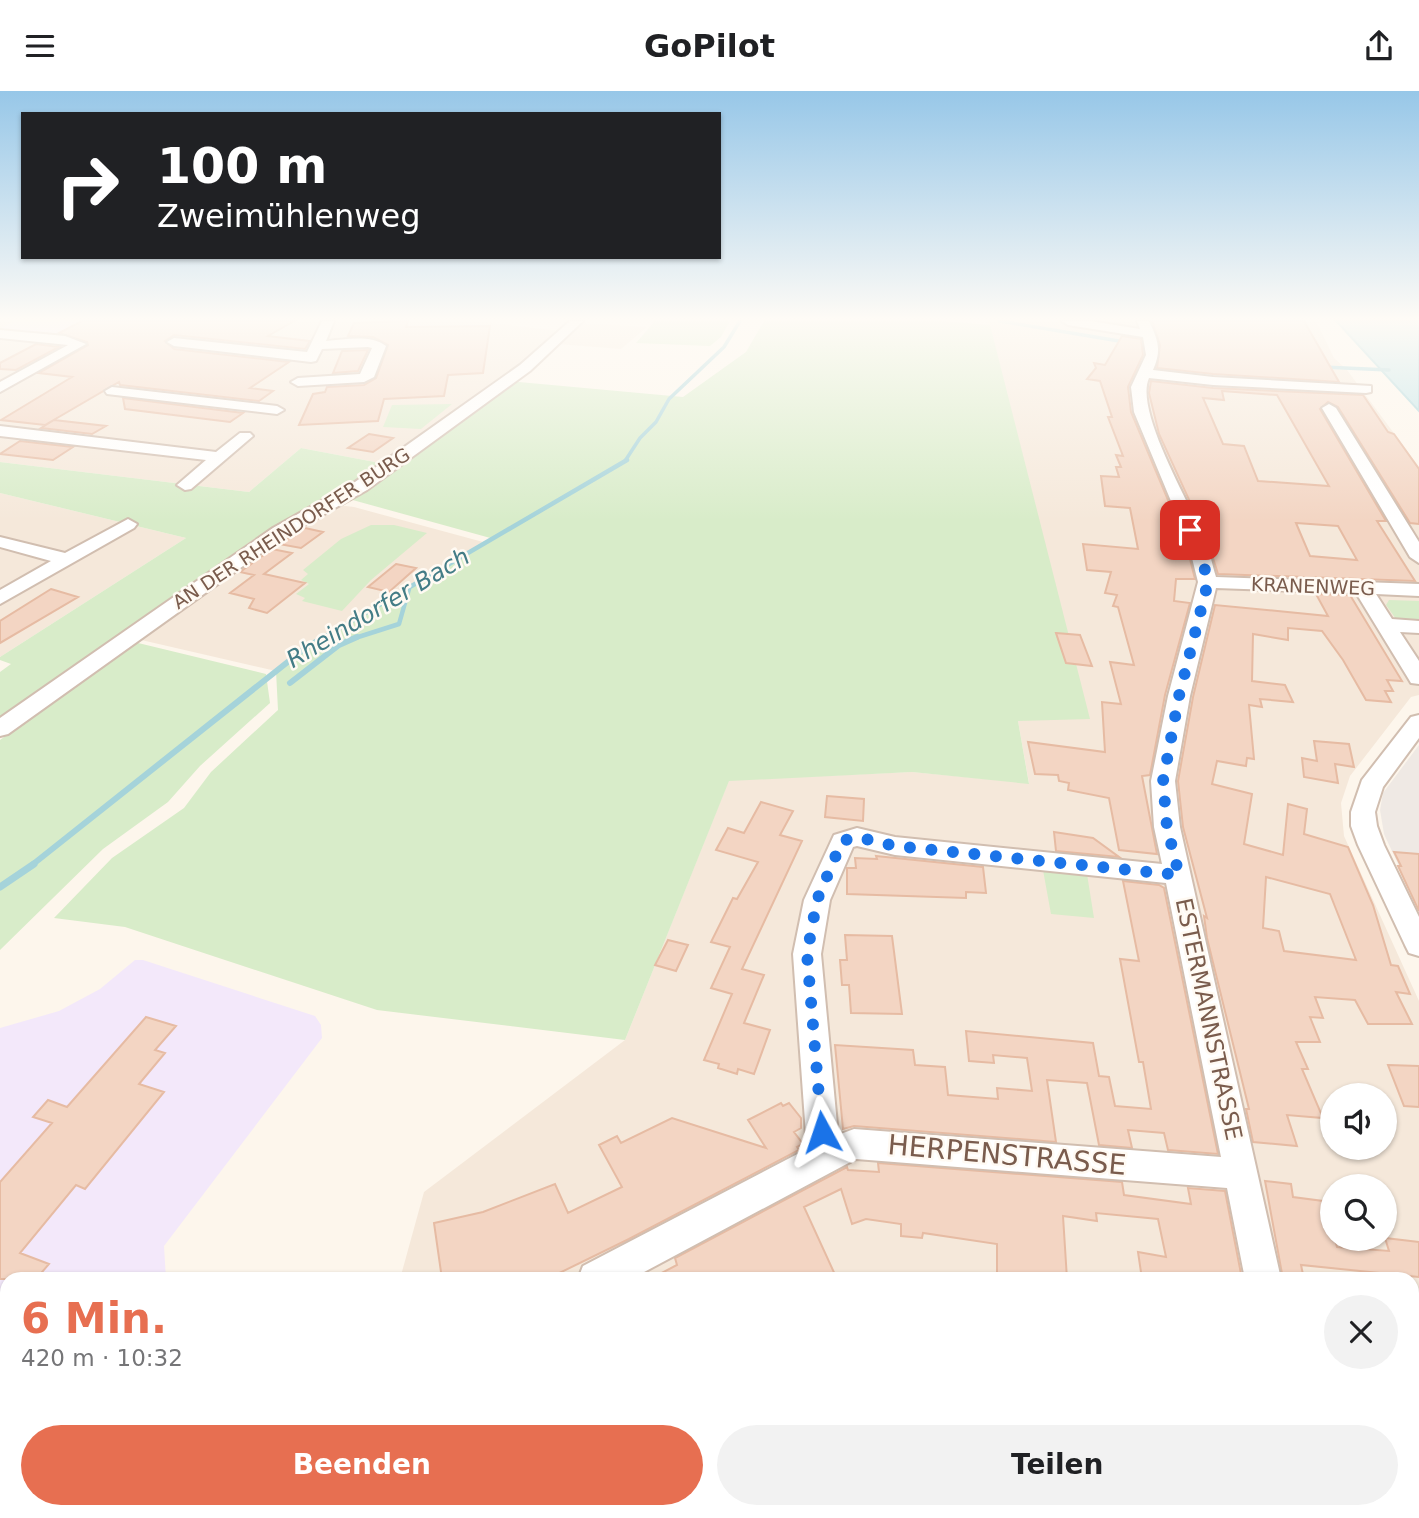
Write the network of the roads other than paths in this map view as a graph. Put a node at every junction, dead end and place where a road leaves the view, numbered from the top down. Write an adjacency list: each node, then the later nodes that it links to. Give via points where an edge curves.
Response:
1 (295, 388): 8 (street)
2 (312, 388): 8 (street)
3 (498, 388): 26 (street, AN DER RHEINDORFER BURG, via 360,487 279,532)
4 (1139, 388): 18 (street, ESTERMANNSTRASSE, via 1141,412 1198,543)
5 (1339, 388): 6 (street)
6 (1366, 389)
7 (112, 391): 8 (street, via 274,413)
8 (293, 391)
9 (1361, 423): 16 (street, via 1333,415)
10 (0, 431): 12 (street)
11 (245, 436): 12 (street)
12 (219, 457): 13 (street)
13 (185, 485)
14 (128, 524): 17 (street)
15 (0, 542): 17 (street)
16 (1419, 557)
17 (66, 559): 21 (street)
18 (1208, 582): 19 (street, KRANENWEG); 27 (street, ESTERMANNSTRASSE, via 1163,781 1167,827)
19 (1362, 587): 20 (street, KRANENWEG); 22 (street)
20 (1419, 590)
21 (0, 598)
22 (1385, 625): 23 (street); 24 (street)
23 (1419, 627)
24 (1419, 678)
25 (1419, 722): 28 (street, via 1371,786 1363,812 1371,845)
26 (0, 729)
27 (1179, 875): 29 (street, via 895,846 857,837 842,841 817,900 807,954); 30 (street, ESTERMANNSTRASSE)
28 (1419, 945)
29 (824, 1157): 30 (street, HERPENSTRASSE, via 855,1144 874,1144); 31 (street, HERPENSTRASSE)
30 (1241, 1174): 32 (street, ESTERMANNSTRASSE)
31 (609, 1272)
32 (1262, 1272)

